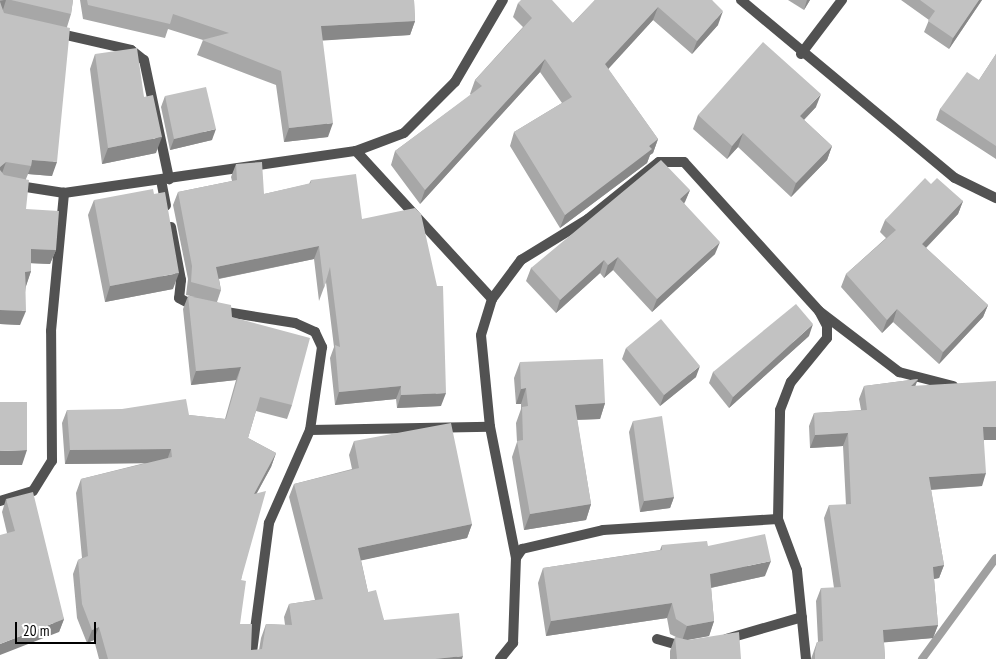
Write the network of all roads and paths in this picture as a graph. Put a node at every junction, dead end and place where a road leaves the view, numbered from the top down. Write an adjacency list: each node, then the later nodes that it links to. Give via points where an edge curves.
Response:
1 (503, 0): 6 (street, via 455,82 404,133)
2 (741, 0): 5 (street)
3 (842, 0): 5 (street)
4 (47, 31): 7 (street, via 131,50 144,60)
5 (801, 54): 10 (street, via 955,178)
6 (356, 151): 7 (street); 11 (street)
7 (165, 179): 9 (street); 15 (street, via 181,280 179,298 192,306 296,323 315,332 322,347)
8 (0, 183): 9 (street)
9 (64, 193): 16 (street, via 51,331 52,461 33,491)
10 (996, 198)
11 (492, 300): 12 (street, via 521,260 588,219 659,162 672,158 684,162); 14 (street, via 481,335)
12 (819, 311): 13 (street, via 899,372); 17 (street, via 828,326 827,338 791,382 780,410)
13 (969, 387)
14 (490, 426): 15 (street); 18 (street)
15 (310, 430): 23 (street, via 269,523)
16 (0, 501)
17 (778, 519): 18 (street, via 603,530 522,549); 19 (street, via 796,570)
18 (516, 558): 24 (street, via 512,643)
19 (802, 617): 21 (street); 25 (street)
20 (657, 639): 22 (street, via 681,648)
21 (716, 641)
22 (699, 644)
23 (251, 659)
24 (500, 659)
25 (806, 659)

